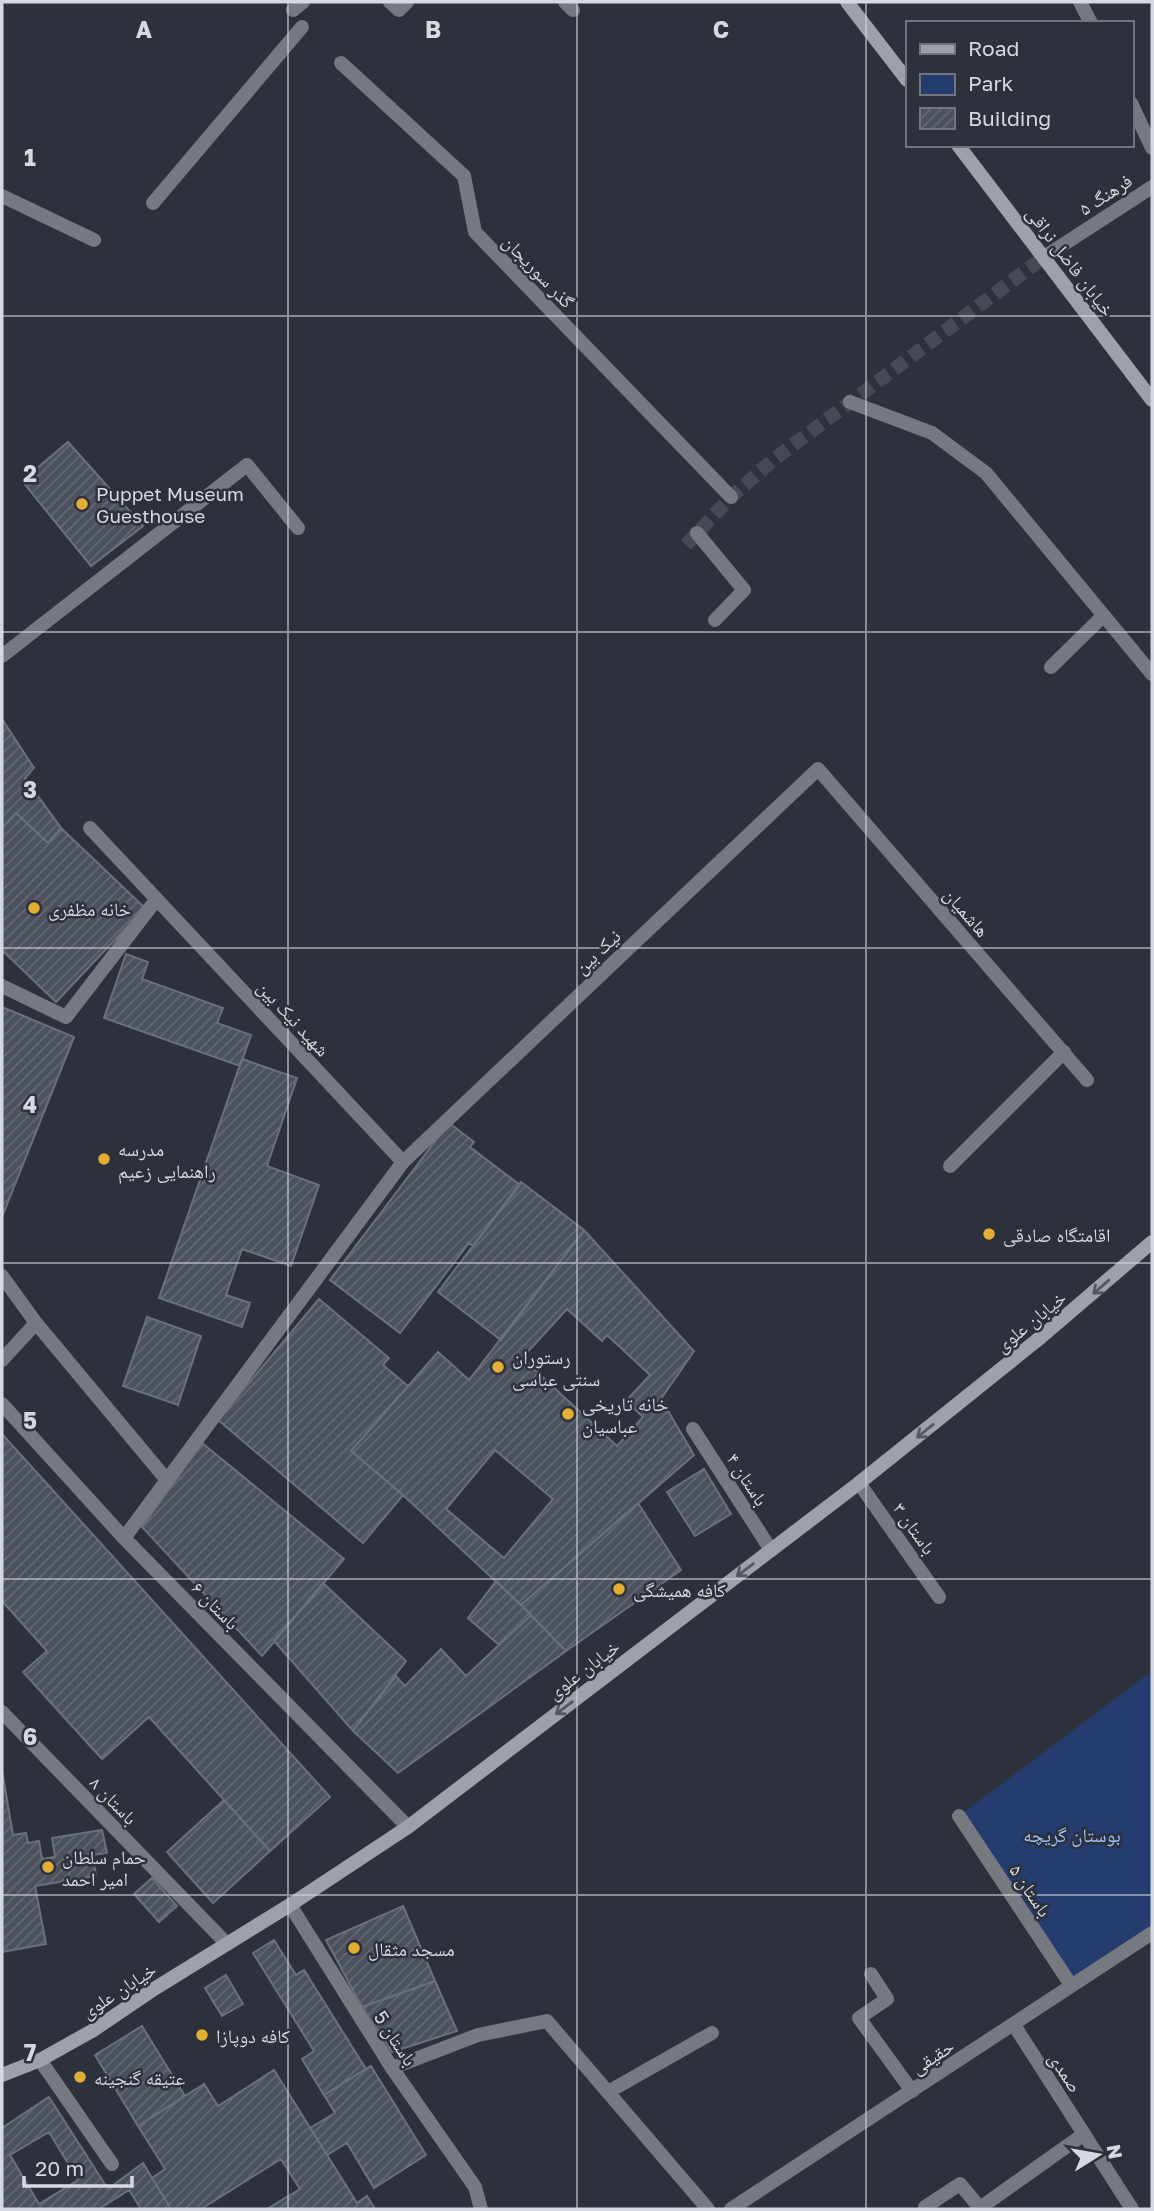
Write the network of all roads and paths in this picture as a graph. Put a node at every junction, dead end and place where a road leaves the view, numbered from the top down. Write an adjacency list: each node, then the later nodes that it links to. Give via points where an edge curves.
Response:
1 (390, 2): 2 (street, via 399,10)
2 (407, 2)
3 (847, 2): 8 (main road)
4 (1080, 2): 5 (street)
5 (1090, 21)
6 (302, 27): 14 (street)
7 (341, 63): 19 (street, گذر سوریجان, via 464,176 475,232)
8 (906, 79)
9 (1133, 107): 11 (street)
10 (960, 147): 16 (main road, خیابان فاضل نراقی)
11 (1152, 148)
12 (1152, 187): 16 (street, فرهنگ ۵)
13 (2, 196): 15 (street)
14 (153, 203)
15 (94, 240)
16 (1044, 257): 17 (main road, خیابان فاضل نراقی)
17 (1150, 392)
18 (849, 402): 22 (street, via 932,433 986,473)
19 (731, 497)
20 (298, 528): 24 (street, via 247,465)
21 (697, 533): 23 (street, via 744,590)
22 (1103, 616): 25 (street); 26 (street)
23 (715, 620)
24 (2, 656)
25 (1051, 667)
26 (1152, 674)
27 (818, 769): 31 (street, هاشمیان); 33 (street, نیک بین)
28 (90, 828): 29 (street, شهید نیک بین)
29 (156, 900): 30 (street, via 66,1017); 33 (street, شهید نیک بین)
30 (2, 986)
31 (1064, 1052): 32 (street, هاشمیان); 34 (street)
32 (1087, 1080)
33 (403, 1162): 41 (street, نیک بین)
34 (950, 1166)
35 (1152, 1242): 42 (main road, خیابان علوی, one-way to 42)
36 (2, 1276): 37 (street)
37 (36, 1323): 38 (street); 41 (street)
38 (2, 1360)
39 (2, 1404): 43 (street, باستان ۶)
40 (692, 1430): 44 (street, باستان ۴)
41 (166, 1479): 43 (street, نیک بین)
42 (859, 1483): 44 (main road, خیابان علوی); 45 (street, باستان ۳)
43 (124, 1538): 48 (street, باستان ۶)
44 (771, 1550): 48 (main road, خیابان علوی, one-way to 48)
45 (939, 1597)
46 (2, 1712): 51 (street, باستان ۸)
47 (959, 1816): 53 (street, باستان ۵)
48 (408, 1827): 49 (main road, خیابان علوی)
49 (290, 1905): 51 (main road, خیابان علوی); 57 (street, باستان 5)
50 (1152, 1933): 53 (street, حقیقی)
51 (227, 1944): 56 (main road, خیابان علوی)
52 (871, 1973): 59 (street, via 887,1999 859,2018)
53 (1072, 1985): 54 (street, حقیقی)
54 (1013, 2025): 59 (street, حقیقی); 61 (street, صمدی)
55 (712, 2033): 60 (street)
56 (40, 2060): 58 (main road, خیابان علوی); 62 (street)
57 (392, 2068): 60 (street, via 478,2035 547,2021); 65 (street, باستان 5, via 475,2188)
58 (2, 2075)
59 (912, 2091): 63 (street, حقیقی)
60 (608, 2092): 66 (street)
61 (1084, 2134): 64 (street, via 980,2208 960,2184); 67 (street, صمدی)
62 (112, 2164)
63 (739, 2207)
64 (925, 2207)
65 (481, 2209)
66 (708, 2209)
67 (1132, 2209)

